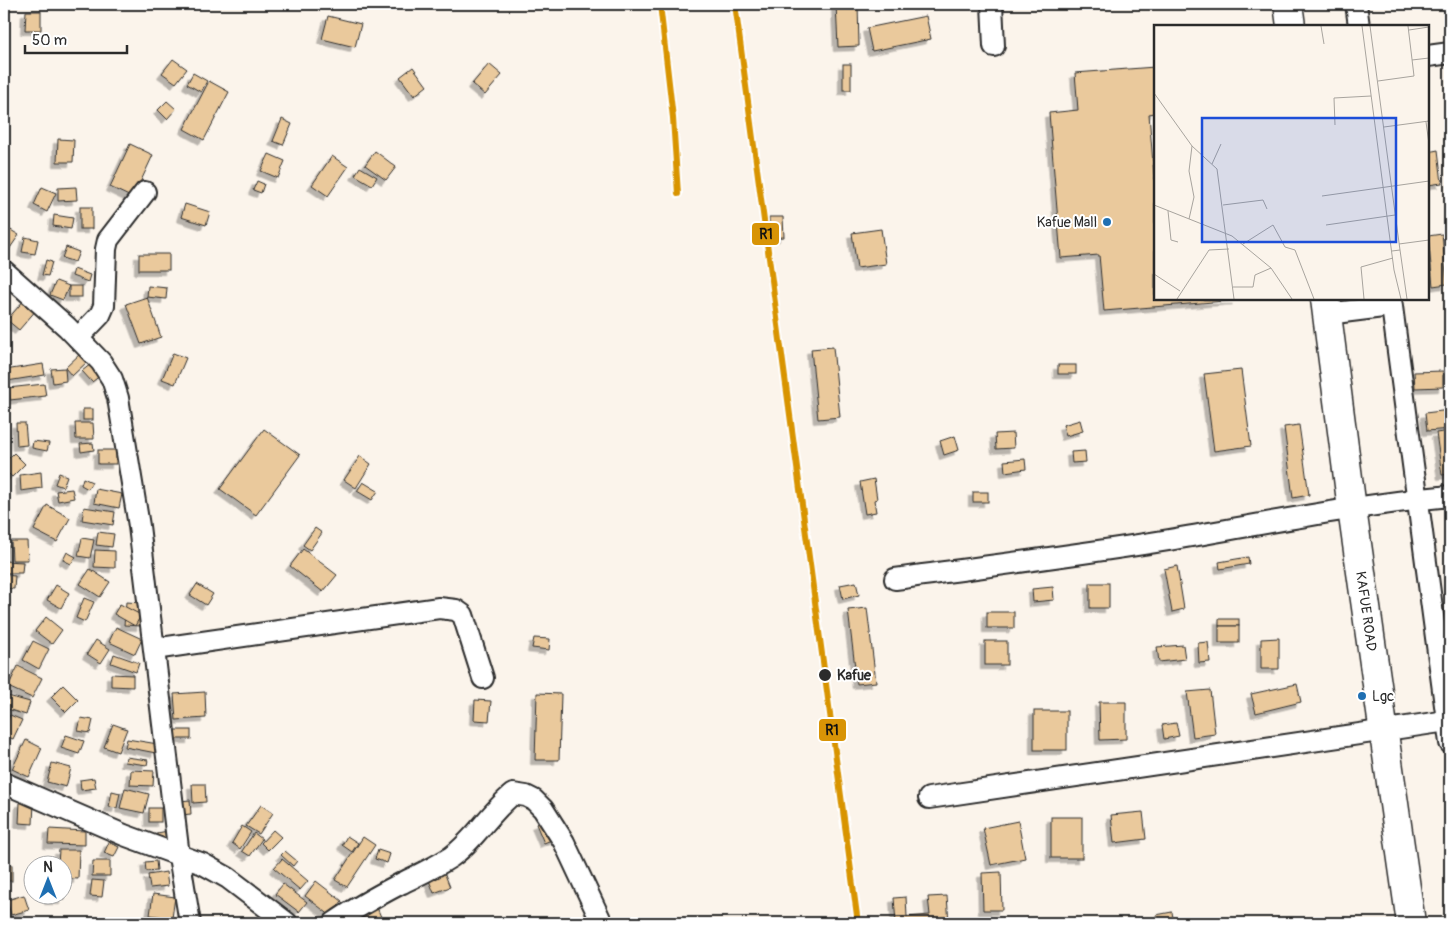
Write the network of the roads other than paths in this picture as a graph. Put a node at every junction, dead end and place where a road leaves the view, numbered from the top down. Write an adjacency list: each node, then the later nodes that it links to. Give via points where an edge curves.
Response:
1 (992, 4): 6 (street)
2 (1288, 4): 4 (highway)
3 (1356, 4): 5 (street)
4 (1291, 25)
5 (1359, 25)
6 (994, 46)
7 (1450, 53): 8 (street)
8 (1429, 56)
9 (144, 192): 13 (street, via 108,240 104,306 100,315)
10 (4, 271): 13 (street)
11 (1391, 302): 12 (street); 15 (street)
12 (1326, 307): 16 (highway, KAFUE ROAD)
13 (78, 338): 18 (street, via 101,362 112,379 118,398 139,526)
14 (1450, 496): 15 (street)
15 (1417, 499): 16 (street); 20 (street)
16 (1352, 509): 17 (street, via 1118,548); 21 (highway, KAFUE ROAD)
17 (896, 579)
18 (154, 649): 19 (street, via 438,608 456,610 462,616); 25 (street)
19 (483, 678)
20 (1447, 721): 21 (street); 22 (street)
21 (1384, 730): 24 (street); 30 (highway, KAFUE ROAD)
22 (1450, 743)
23 (4, 783): 25 (street)
24 (929, 798)
25 (179, 856): 26 (street); 27 (street, via 203,864 228,878)
26 (190, 923)
27 (287, 923)
28 (334, 923): 29 (street, via 453,856 513,794 534,800 543,809 564,842)
29 (602, 923)
30 (1411, 923)

